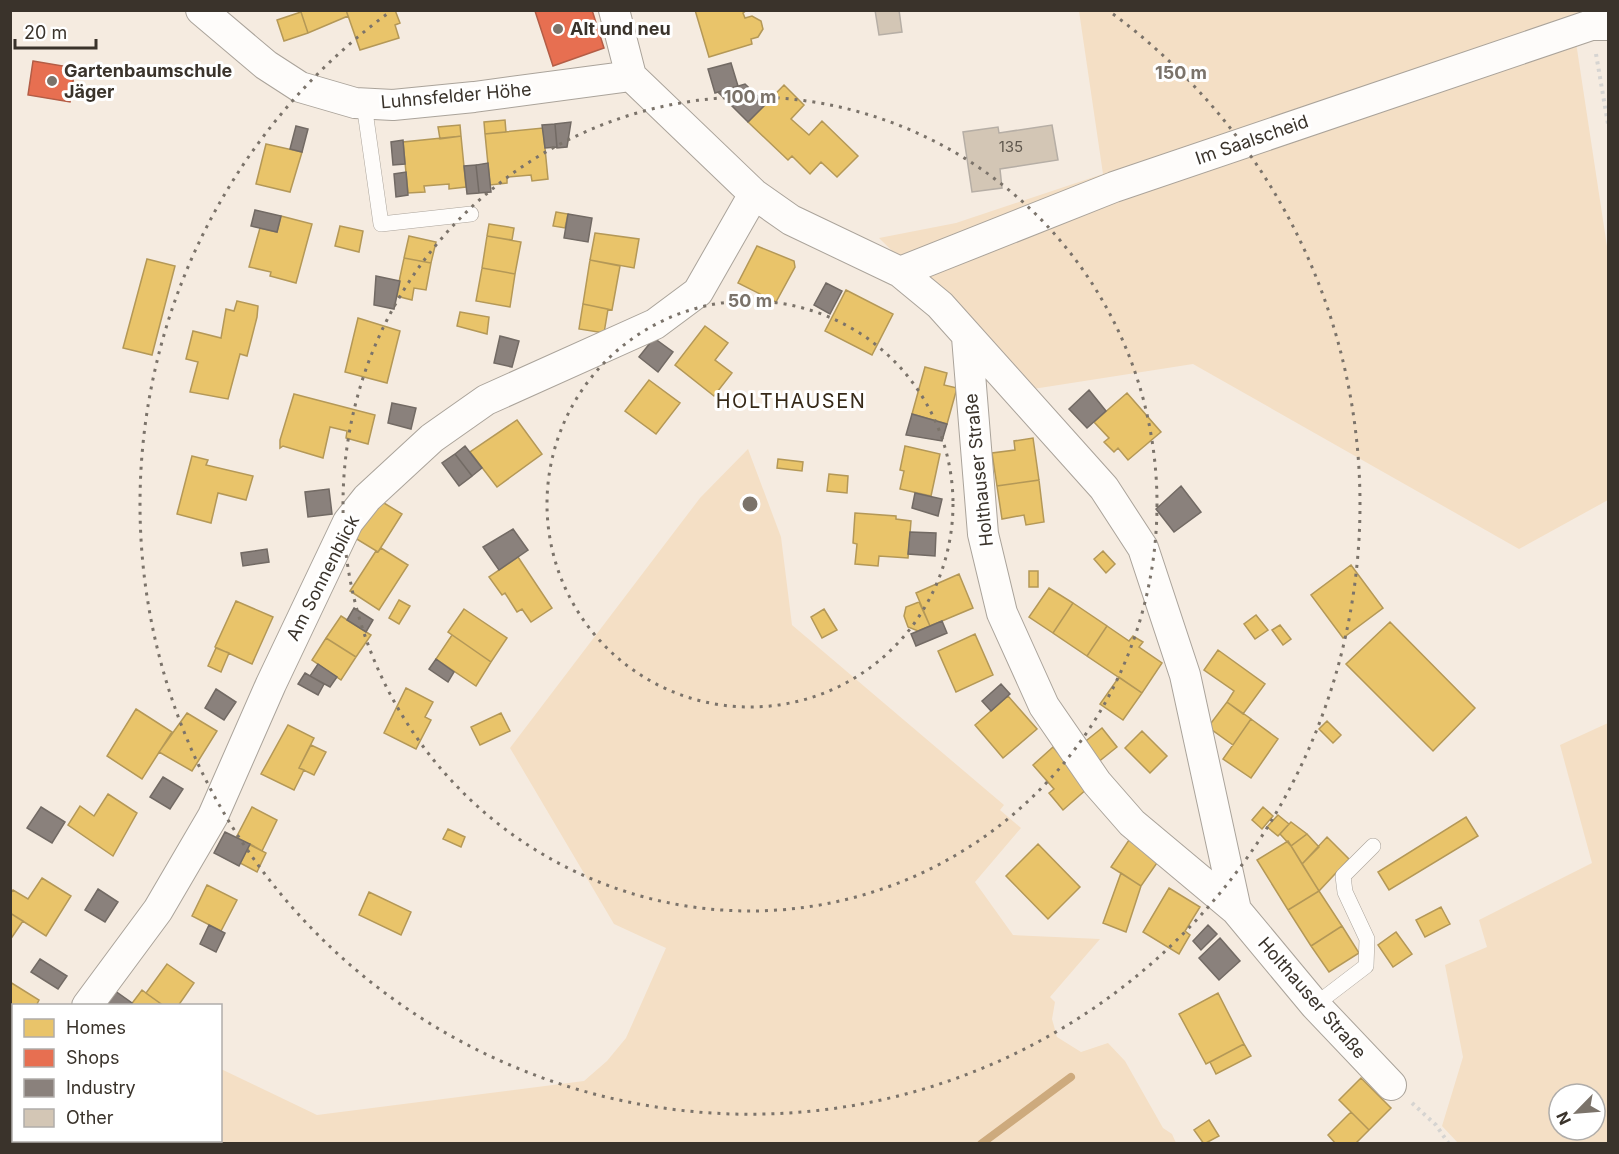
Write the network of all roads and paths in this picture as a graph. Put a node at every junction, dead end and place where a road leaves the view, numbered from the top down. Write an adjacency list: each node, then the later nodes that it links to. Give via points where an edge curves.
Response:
1 (201, 10): 5 (street, Luhnsfelder Höhe, via 266,65 300,87)
2 (614, 10): 4 (street)
3 (1600, 25): 6 (path); 9 (street, Im Saalscheid, via 1114,187)
4 (631, 76): 5 (street, Luhnsfelder Höhe, via 474,97); 7 (street, Holthauser Straße)
5 (364, 104): 8 (lane, via 381,224)
6 (1608, 124)
7 (754, 194): 9 (street, Holthauser Straße, via 791,220); 13 (street, Am Sonnenblick, via 698,292 655,324 486,400 432,438 367,498 343,533 213,816 158,910)
8 (471, 214)
9 (900, 272): 10 (street, Holthauser Straße, via 940,305)
10 (967, 337): 12 (street, Holthauser Straße, via 1104,488 1143,548 1185,675); 12 (street, Holthauser Straße, via 982,534 1002,613 1044,706 1097,783 1132,824)
11 (1373, 846): 14 (lane, via 1343,876 1345,892 1367,939 1366,966)
12 (1236, 910): 14 (street, Holthauser Straße)
13 (88, 1004)
14 (1315, 1005): 15 (street, Holthauser Straße)
15 (1391, 1085): 16 (path, via 1436,1125)
16 (1449, 1143)

